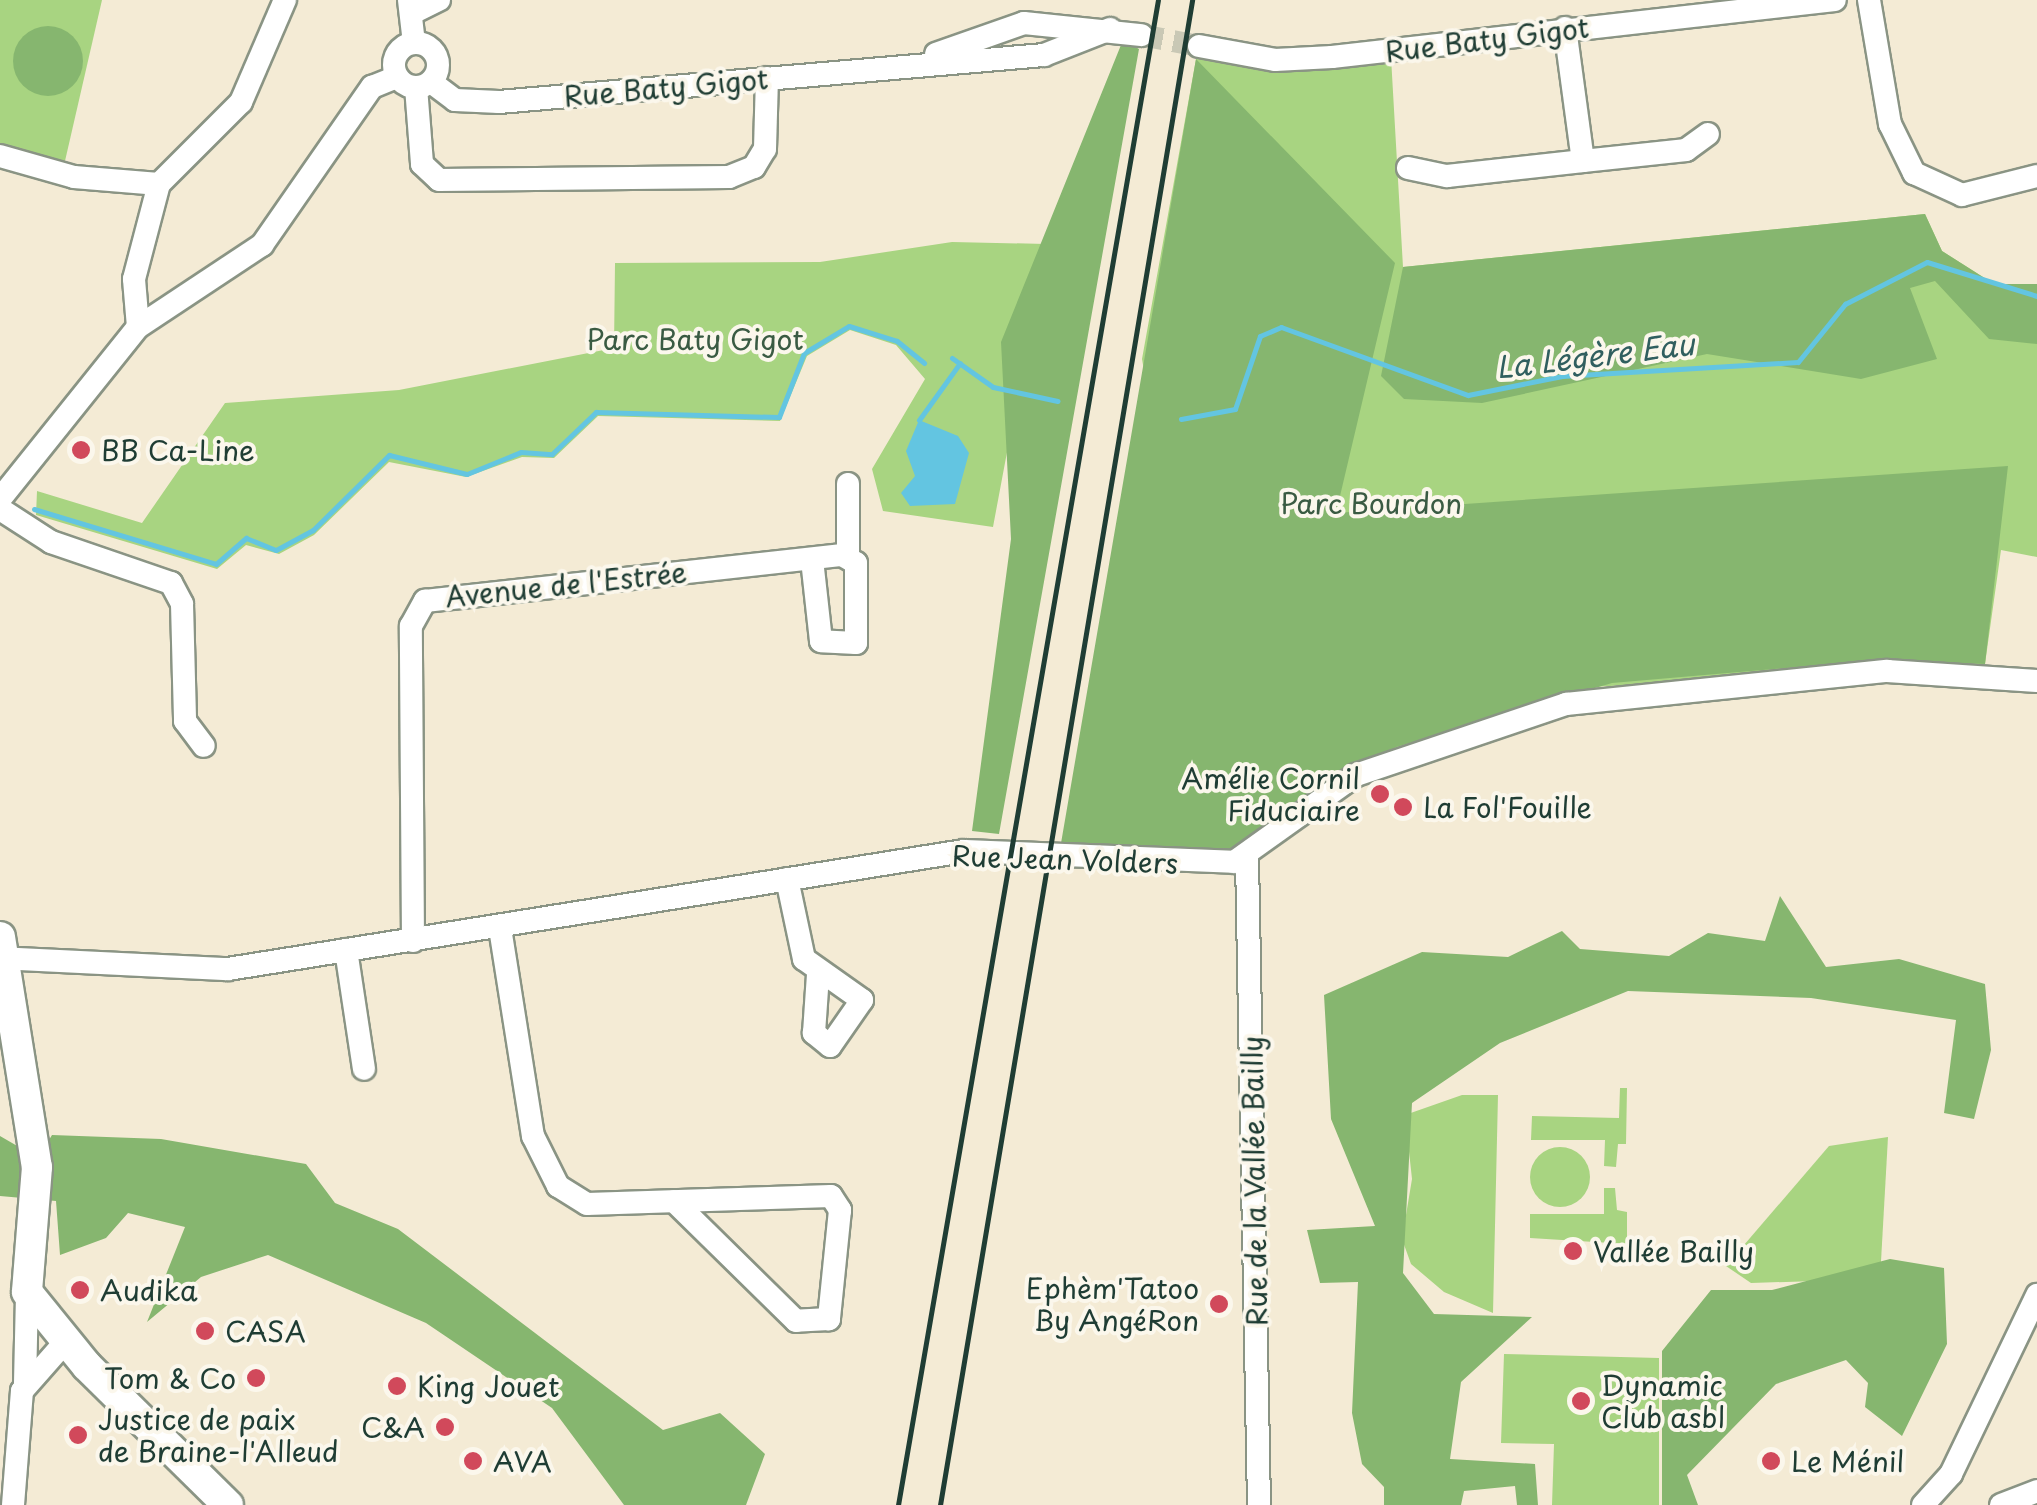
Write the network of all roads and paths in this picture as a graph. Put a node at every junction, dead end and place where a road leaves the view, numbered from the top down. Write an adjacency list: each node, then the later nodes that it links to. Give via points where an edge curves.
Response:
1 (285, 0): 20 (street, via 240,102)
2 (438, 0): 5 (street)
3 (1835, 0): 6 (street, Rue Baty Gigot)
4 (1869, 0): 21 (street, via 1900,156)
5 (412, 6): 9 (street)
6 (1565, 28): 10 (street, Rue Baty Gigot, via 1275,60); 16 (street)
7 (1110, 29): 8 (street, Rue Baty Gigot); 11 (street, Rue Baty Gigot, via 1044,55); 11 (street, Rue Baty Gigot, via 1024,23)
8 (1140, 35)
9 (414, 43): 13 (street, via 395,59); 13 (street, via 437,56)
10 (1199, 46)
11 (906, 64): 12 (street, Rue Baty Gigot)
12 (767, 78): 13 (street, Rue Baty Gigot, via 500,102 455,100); 13 (street, via 766,149 754,167 729,177 439,180 422,164)
13 (415, 82): 22 (street, via 372,87 262,245)
14 (1708, 134): 16 (street, via 1686,150)
15 (0, 156): 20 (street, via 74,177)
16 (1584, 161): 18 (street, via 1448,176)
17 (2037, 166): 21 (street)
18 (1408, 168)
19 (2037, 176): 21 (street, via 1962,194)
20 (159, 184): 22 (street, via 134,279)
21 (1942, 189)
22 (138, 327): 24 (street)
23 (848, 484): 26 (street)
24 (8, 492): 25 (street)
25 (6, 520): 29 (street, via 171,584 182,604 185,721)
26 (848, 555): 27 (street, Avenue de l'Estrée); 27 (street, via 859,628 856,643 842,648 817,631)
27 (812, 559): 33 (street, Avenue de l'Estrée, via 425,601 411,626)
28 (2037, 681): 30 (street, via 1886,671 1566,704 1356,774)
29 (204, 746)
30 (1247, 857): 31 (street, Rue Jean Volders, via 1052,861 964,852); 46 (street, Rue de la Vallée Bailly)
31 (787, 879): 32 (street, Rue Jean Volders); 36 (street, via 797,944)
32 (500, 928): 33 (street, Rue Jean Volders); 38 (street, via 532,1136 558,1186 587,1204)
33 (413, 941): 34 (street, Rue Jean Volders)
34 (346, 950): 35 (street, Rue Jean Volders, via 210,970); 37 (street)
35 (1, 951): 39 (main road, via 37,1168)
36 (818, 974)
37 (364, 1070)
38 (674, 1201): 38 (street, via 831,1196 840,1210 829,1318 796,1322)
39 (27, 1292): 41 (main road); 42 (street)
40 (2037, 1295): 47 (street, via 1951,1474)
41 (65, 1342): 42 (street); 45 (main road)
42 (25, 1383): 44 (street)
43 (2037, 1491): 48 (street)
44 (13, 1505)
45 (228, 1505)
46 (1259, 1505)
47 (1923, 1505)
48 (2001, 1505)

